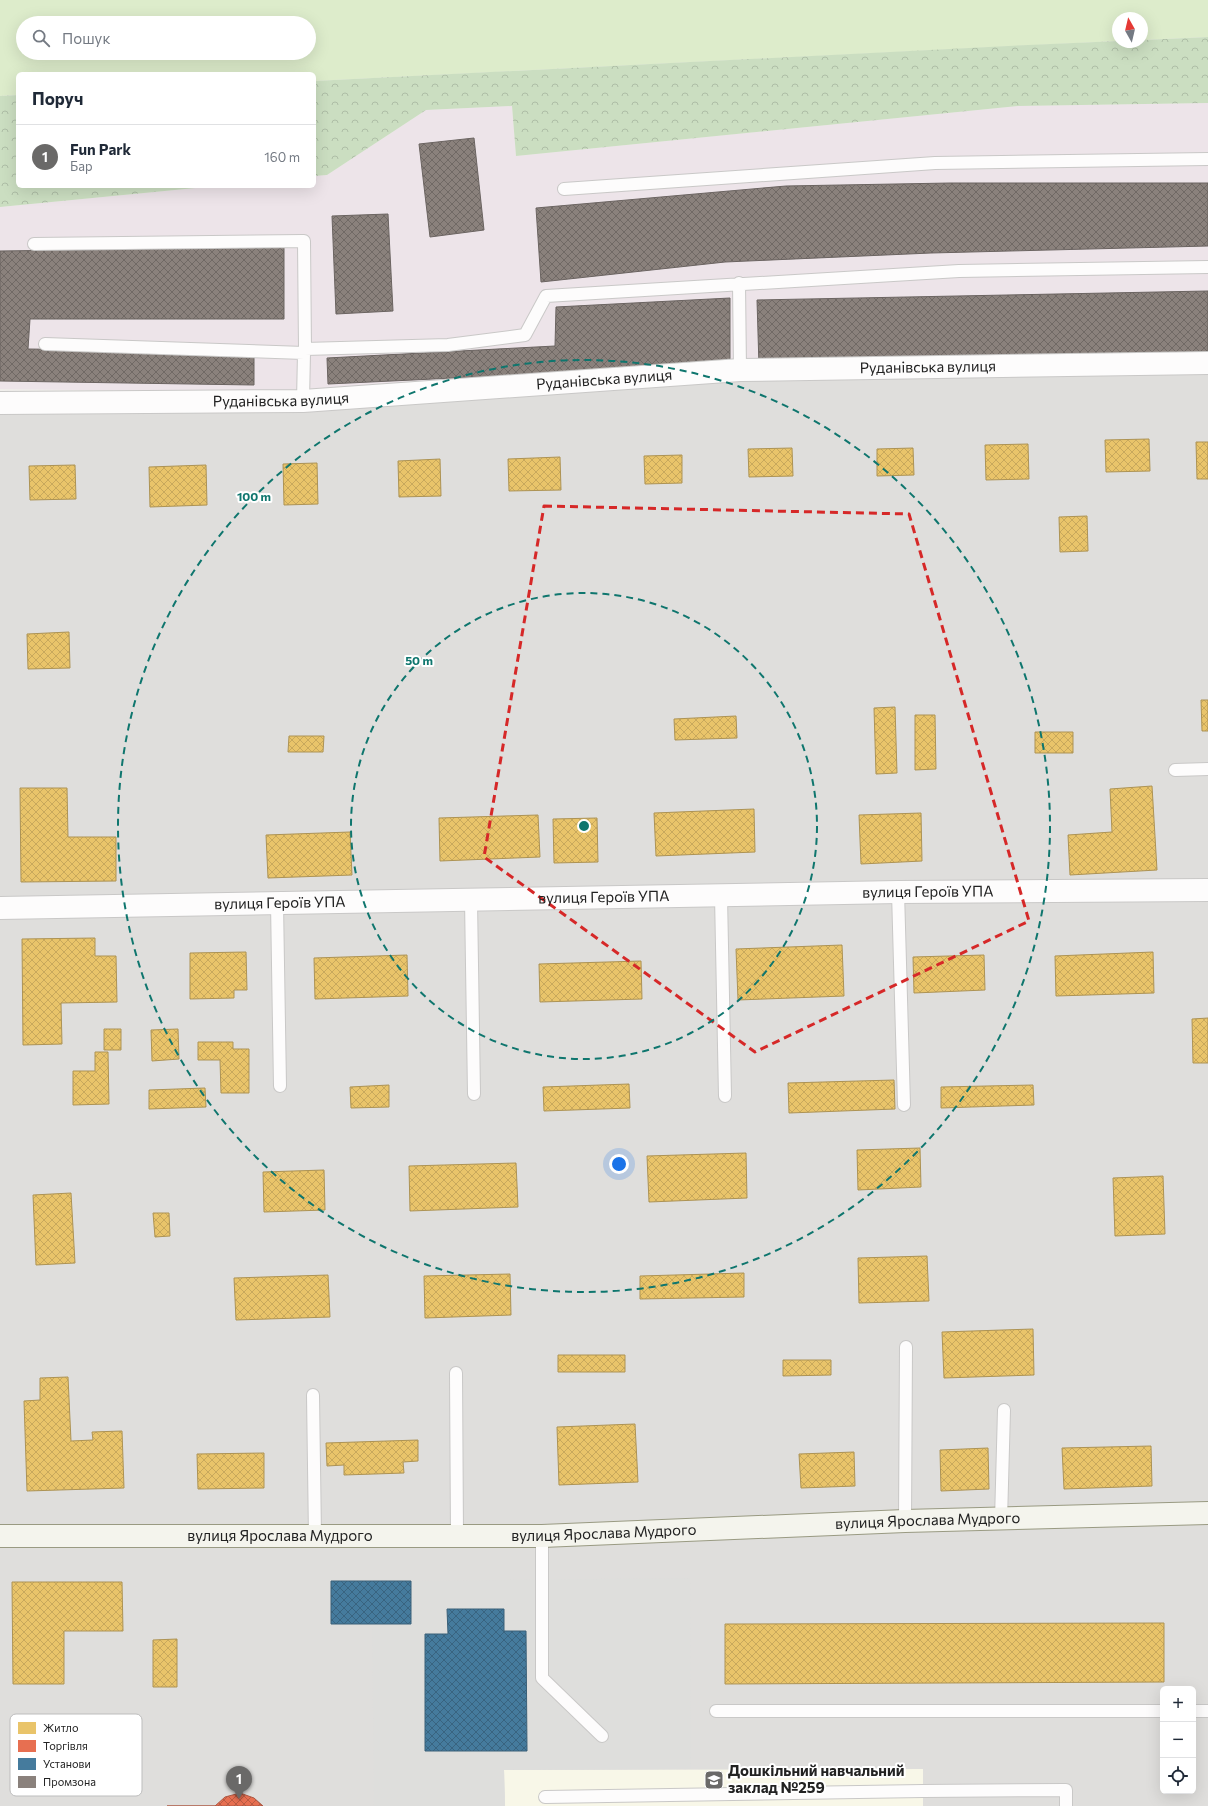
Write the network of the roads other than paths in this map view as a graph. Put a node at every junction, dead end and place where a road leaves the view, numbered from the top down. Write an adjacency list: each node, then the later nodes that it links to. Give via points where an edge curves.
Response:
1 (1208, 160): 2 (lane, via 935,163)
2 (564, 189)
3 (34, 244): 7 (lane, via 304,241)
4 (1208, 267): 5 (lane, via 959,270)
5 (740, 283): 7 (lane, via 546,296 525,335 448,345); 9 (lane)
6 (45, 344): 7 (lane)
7 (304, 351): 10 (lane)
8 (1208, 363): 9 (street, Руданівська вулиця)
9 (740, 370): 10 (street, Руданівська вулиця)
10 (303, 401): 11 (street, Руданівська вулиця)
11 (0, 403)
12 (1175, 770): 13 (lane)
13 (1208, 770)
14 (1208, 890): 15 (street, вулиця Героїв УПА)
15 (898, 892): 16 (street, вулиця Героїв УПА); 23 (lane)
16 (721, 896): 17 (street, вулиця Героїв УПА); 22 (lane)
17 (470, 900): 18 (street, вулиця Героїв УПА); 21 (lane)
18 (277, 903): 19 (street, вулиця Героїв УПА); 20 (lane)
19 (0, 908)
20 (280, 1086)
21 (474, 1094)
22 (725, 1096)
23 (904, 1105)
24 (906, 1347): 30 (lane)
25 (456, 1373): 33 (lane)
26 (313, 1395): 32 (lane)
27 (1004, 1410): 29 (lane)
28 (1208, 1513): 29 (street, вулиця Ярослава Мудрого)
29 (1001, 1520): 30 (street, вулиця Ярослава Мудрого)
30 (905, 1521): 34 (street, вулиця Ярослава Мудрого)
31 (0, 1536): 32 (street, вулиця Ярослава Мудрого)
32 (315, 1536): 33 (street, вулиця Ярослава Мудрого)
33 (457, 1536): 34 (street, вулиця Ярослава Мудрого)
34 (542, 1536): 39 (lane, via 542,1678)
35 (716, 1711): 36 (lane)
36 (1160, 1711)
37 (1196, 1711): 38 (lane)
38 (1208, 1711)
39 (602, 1736)
40 (545, 1797): 41 (lane, via 1066,1790)
41 (1066, 1806)

